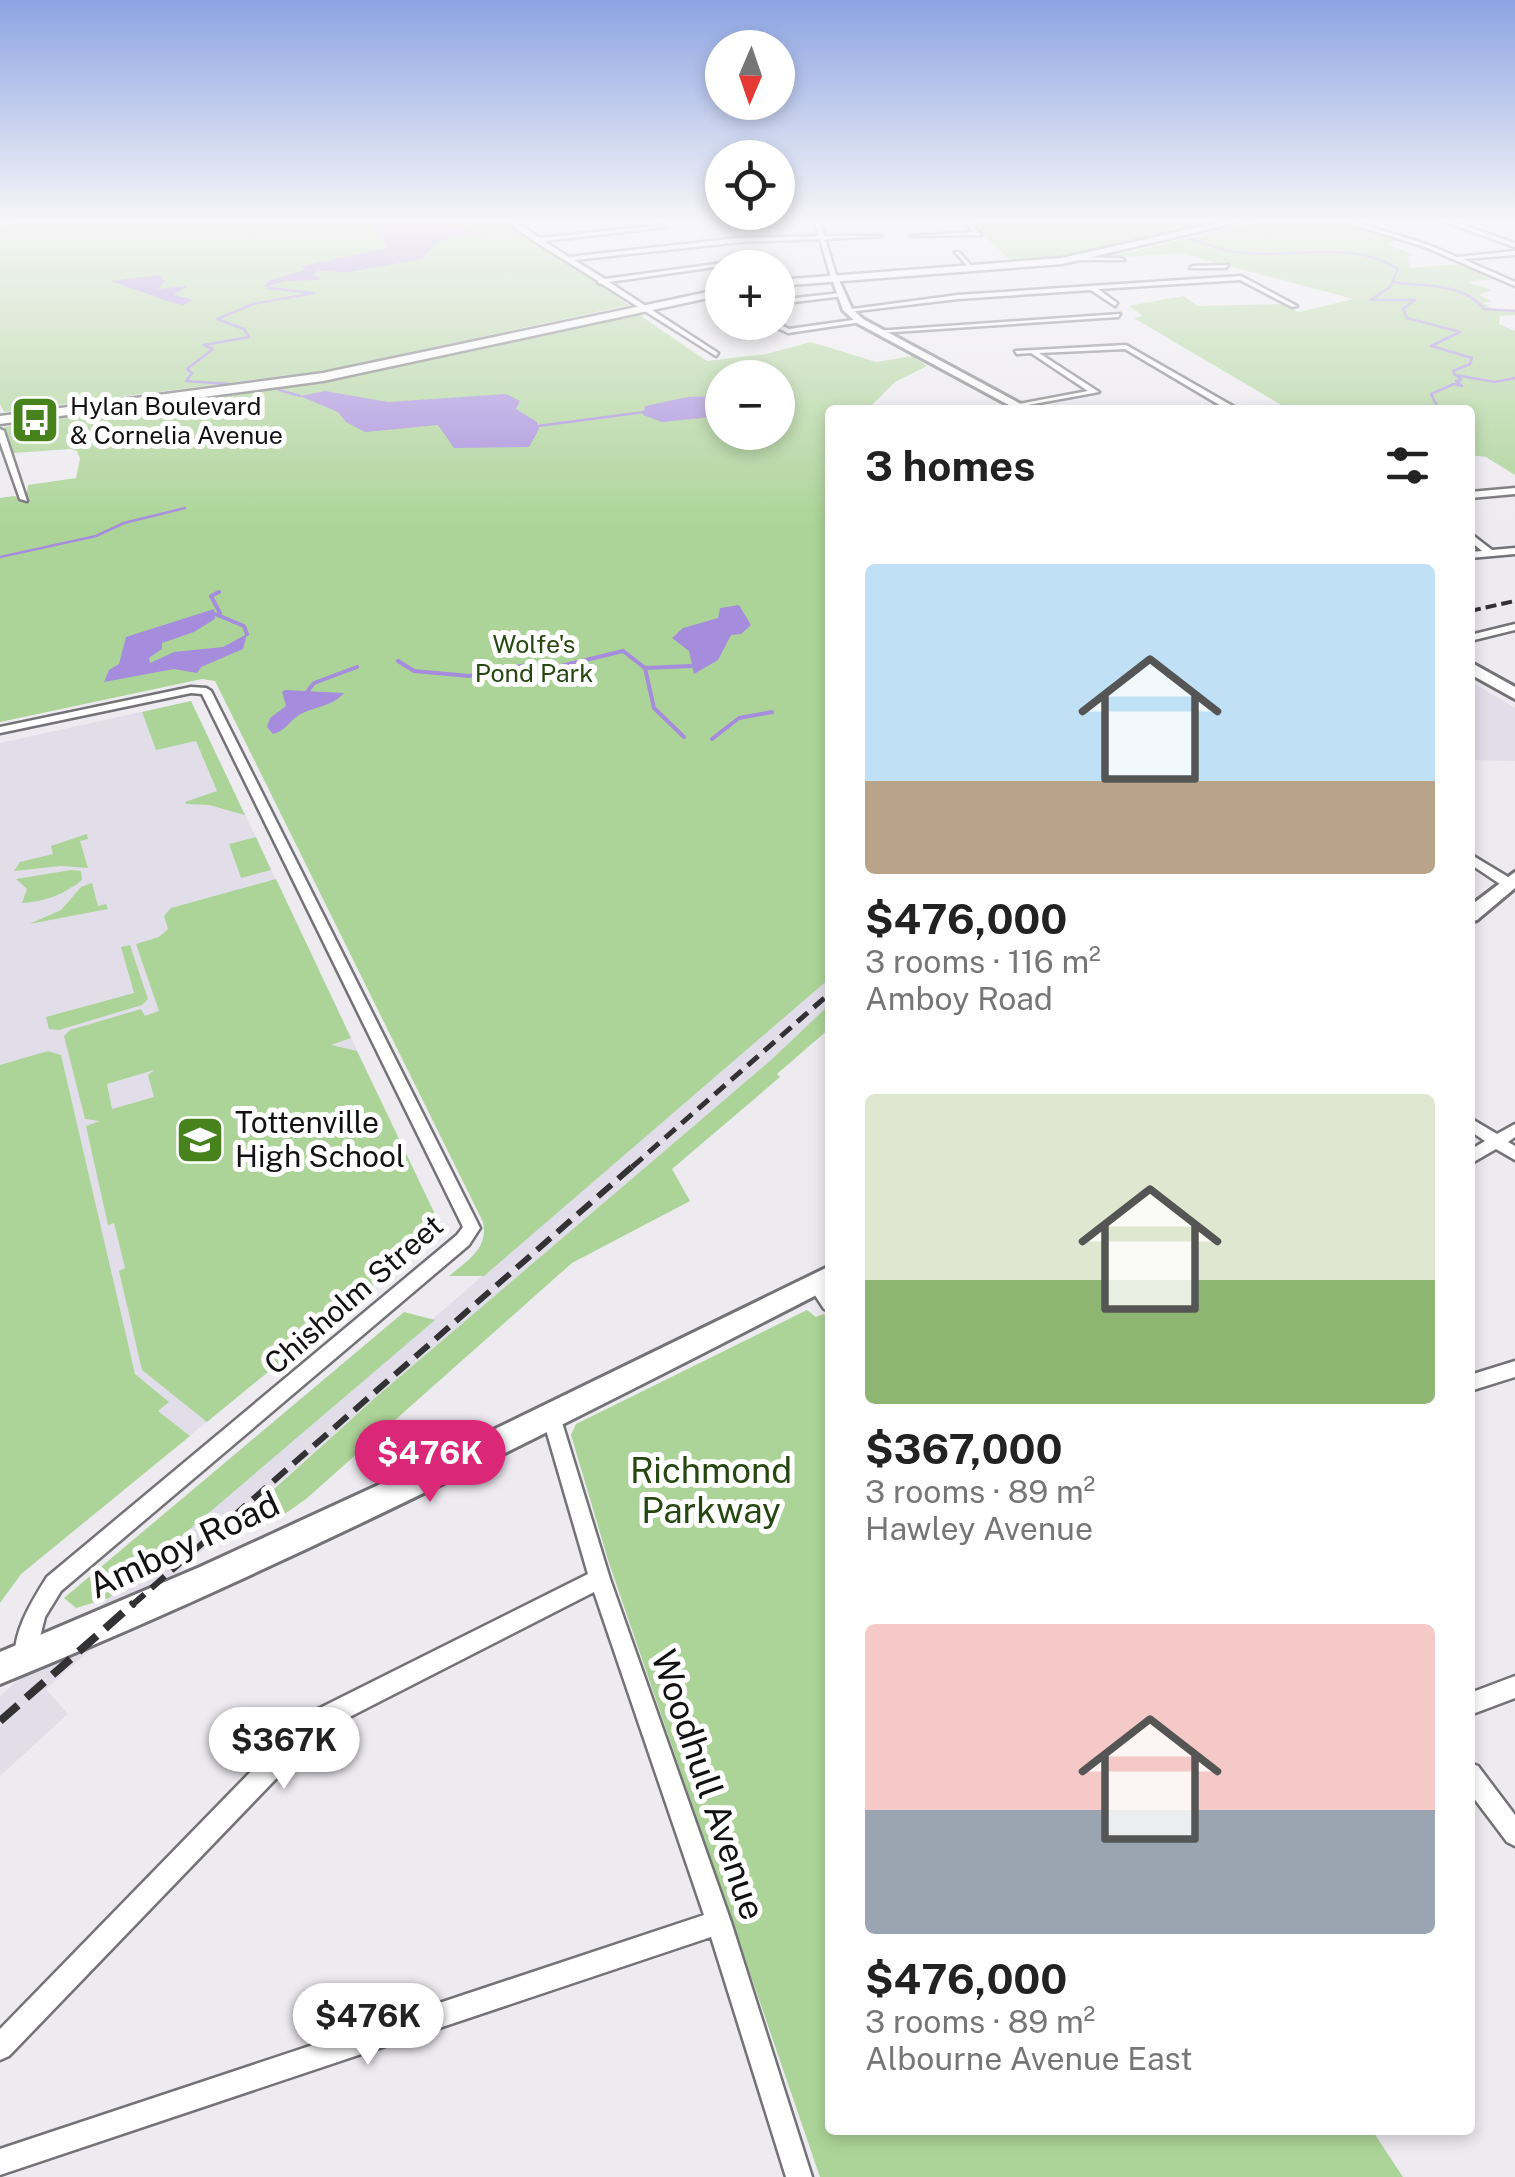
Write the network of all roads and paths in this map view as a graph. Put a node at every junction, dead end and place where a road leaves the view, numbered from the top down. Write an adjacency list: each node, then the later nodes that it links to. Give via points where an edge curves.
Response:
1 (584, 322): 14 (main road, via 324,377)
2 (663, 322): 10 (street)
3 (856, 322): 6 (street)
4 (861, 322): 7 (street)
5 (1020, 322): 7 (street)
6 (795, 330)
7 (880, 331): 11 (street)
8 (1017, 352): 9 (street)
9 (1032, 352): 12 (street, via 1096,392); 13 (street, via 1126,346)
10 (716, 354)
11 (1016, 405)
12 (1036, 405)
13 (1225, 405)
14 (0, 420)
15 (0, 431): 18 (street)
16 (1515, 491): 17 (street)
17 (1475, 494)
18 (24, 500)
19 (1475, 540): 21 (street)
20 (1515, 551): 21 (street)
21 (1491, 554): 22 (street)
22 (1475, 555)
23 (1515, 627): 24 (street)
24 (1475, 637)
25 (1475, 670): 26 (street)
26 (1515, 694)
27 (0, 730): 41 (street, Chisholm Street, via 202,689 209,694 472,1228 54,1584)
28 (1475, 861): 29 (street)
29 (1511, 881): 30 (street)
30 (1475, 912)
31 (1475, 1126): 33 (street)
32 (1515, 1130): 33 (street)
33 (1496, 1140): 34 (street); 35 (street)
34 (1515, 1154)
35 (1475, 1155)
36 (825, 1288): 39 (street, Amboy Road)
37 (1515, 1369): 38 (street)
38 (1475, 1381)
39 (551, 1416): 40 (street, Woodhull Avenue); 41 (street, Amboy Road)
40 (600, 1579): 46 (street, Woodhull Avenue); 47 (street, via 314,1724)
41 (13, 1663)
42 (1515, 1687): 43 (street)
43 (1475, 1702)
44 (1475, 1781): 45 (street)
45 (1515, 1834)
46 (718, 1922): 48 (street); 49 (street, Woodhull Avenue)
47 (0, 2048)
48 (0, 2162)
49 (798, 2177)

